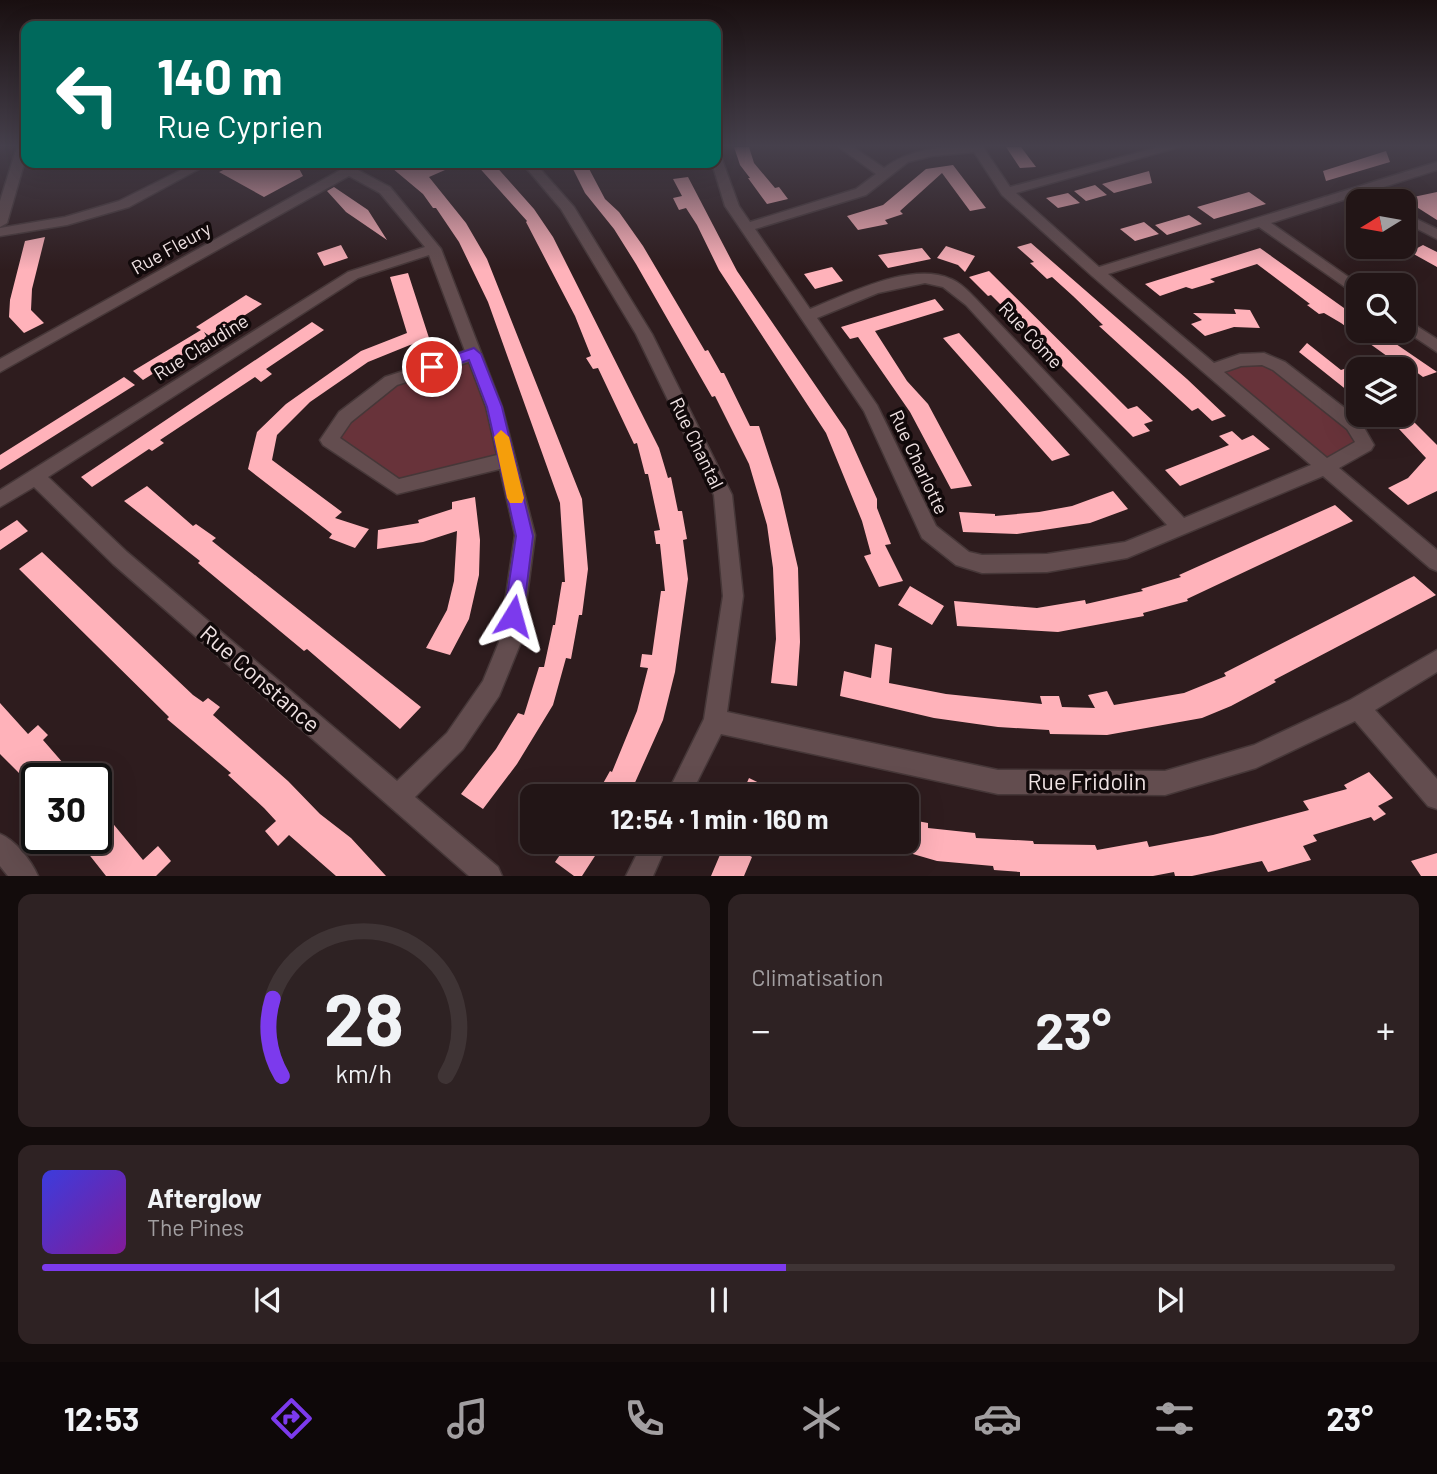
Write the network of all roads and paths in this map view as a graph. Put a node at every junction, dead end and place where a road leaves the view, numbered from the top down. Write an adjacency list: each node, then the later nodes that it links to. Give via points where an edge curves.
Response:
1 (11, 188): 13 (street)
2 (155, 188): 16 (street, via 124,204 67,221)
3 (317, 188): 25 (street, Rue Fleury)
4 (382, 188): 18 (street)
5 (550, 188): 35 (street, Rue Chantal, via 567,207 644,334 723,495 733,596)
6 (726, 188): 15 (street, Rue Charlotte)
7 (866, 188): 15 (street)
8 (1004, 188): 10 (street)
9 (1020, 188): 10 (street)
10 (1007, 192): 19 (street)
11 (1346, 194): 12 (street)
12 (1260, 221): 19 (street); 20 (street)
13 (0, 223)
14 (1416, 224): 17 (street)
15 (746, 227): 21 (street, Rue Charlotte)
16 (0, 232)
17 (1437, 235)
18 (434, 248): 24 (street); 29 (street, Rue Claudine, via 353,275)
19 (1097, 273): 26 (street)
20 (1346, 282)
21 (807, 316): 31 (street, Rue Côme, via 916,279 940,280 952,286); 31 (street, Rue Charlotte, via 871,409 929,532 963,559 982,564 1046,564 1127,550)
22 (1416, 332): 23 (street)
23 (1437, 347)
24 (474, 354): 27 (street); 27 (street, via 391,381 345,417 329,440 397,487)
25 (3, 360)
26 (1211, 370): 28 (street); 28 (street, Rue Charlotte, via 1240,360 1264,359 1353,424 1365,445)
27 (507, 460): 37 (street, via 525,536 510,642 491,688 455,741)
28 (1325, 467): 31 (street, Rue Charlotte); 32 (street)
29 (36, 477): 30 (street, Rue Claudine); 37 (street, Rue Constance, via 120,558)
30 (0, 499)
31 (1181, 527)
32 (1437, 562)
33 (1437, 660): 34 (street, Rue Fridolin)
34 (1358, 708): 35 (street, Rue Fridolin, via 1256,756 1165,783 998,782); 38 (street)
35 (715, 720): 36 (street, Rue Chantal)
36 (684, 784)
37 (398, 797): 42 (street, Rue Constance)
38 (1437, 797)
39 (0, 846): 41 (street)
40 (650, 854): 43 (street)
41 (25, 876)
42 (489, 876)
43 (639, 876)

